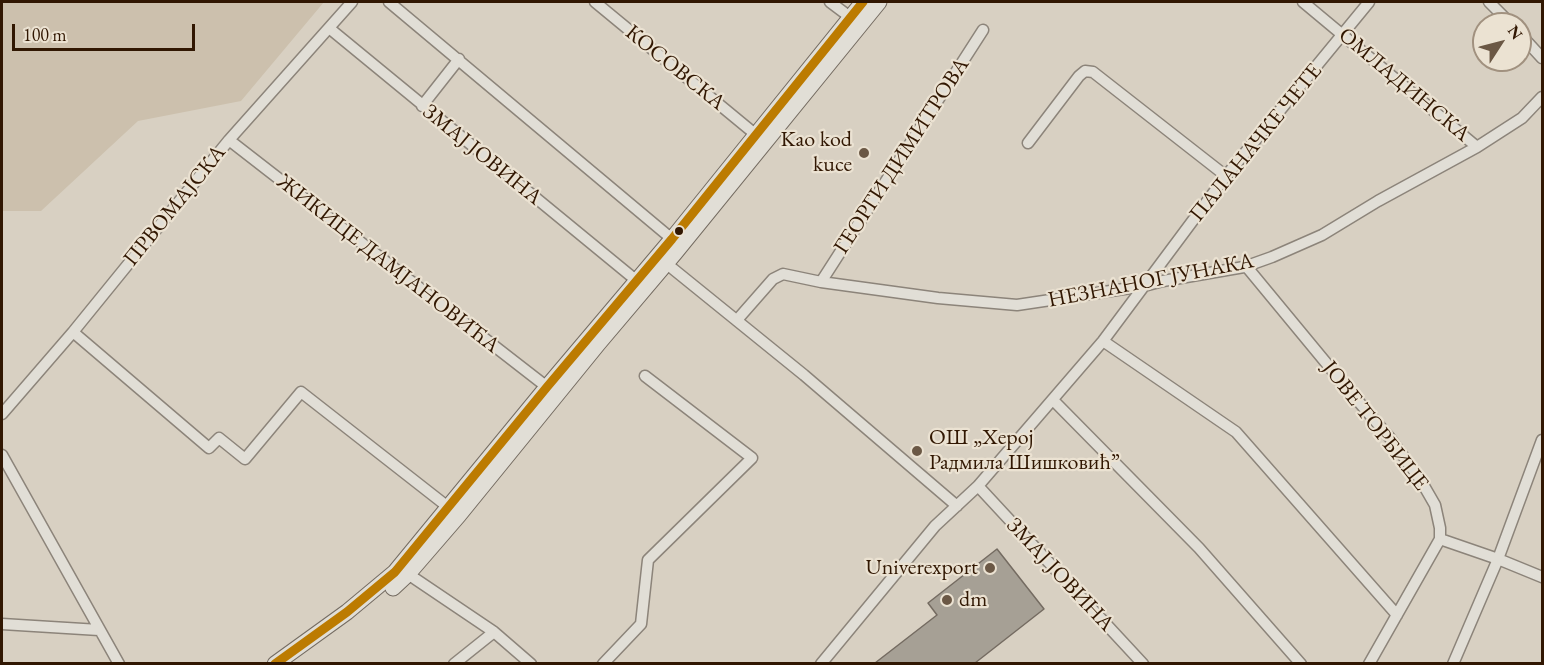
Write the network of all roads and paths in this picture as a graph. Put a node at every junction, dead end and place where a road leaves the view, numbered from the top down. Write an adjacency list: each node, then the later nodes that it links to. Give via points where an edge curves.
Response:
1 (352, 2): 10 (street, ПРВОМАЈСКА)
2 (389, 2): 13 (street)
3 (595, 2): 16 (street, КОСОВСКА)
4 (831, 2): 9 (street)
5 (863, 2): 9 (main road)
6 (879, 2): 22 (main road)
7 (1303, 2): 12 (street, ОМЛАДИНСКА)
8 (1369, 2): 12 (street, ПАЛАНАЧКЕ ЧЕТЕ)
9 (850, 17): 16 (main road)
10 (329, 28): 15 (street, ЗМАЈ ЈОВИНА); 17 (street, ПРВОМАЈСКА)
11 (983, 30): 25 (street, ГЕОРГИ ДИМИТРОВА)
12 (1344, 34): 19 (street, ОМЛАДИНСКА); 20 (street, ПАЛАНАЧКЕ ЧЕТЕ)
13 (459, 59): 15 (street); 21 (street)
14 (1542, 97): 19 (street, НЕЗНАНОГ ЈУНАКА, via 1522,118)
15 (422, 106): 24 (street, ЗМАЈ ЈОВИНА)
16 (756, 134): 21 (main road)
17 (229, 140): 28 (street, ПРВОМАЈСКА); 31 (street, ЖИКИЦЕ ДАМЈАНОВИЋА)
18 (1028, 143): 20 (street, via 1079,76 1085,71 1093,72)
19 (1477, 147): 23 (street, НЕЗНАНОГ ЈУНАКА, via 1322,235)
20 (1226, 176): 26 (street, ПАЛАНАЧКЕ ЧЕТЕ)
21 (672, 239): 22 (main road)
22 (661, 259): 24 (main road); 27 (street); 41 (main road, via 598,344)
23 (1246, 266): 26 (street, НЕЗНАНОГ ЈУНАКА); 39 (street, ЈОВЕ ТОРБИЦЕ, via 1420,479 1436,505)
24 (637, 281): 31 (main road)
25 (821, 282): 26 (street, НЕЗНАНОГ ЈУНАКА, via 1017,305); 27 (street, НЕЗНАНОГ ЈУНАКА, via 783,274 773,279)
26 (1144, 286): 29 (street, ПАЛАНАЧКЕ ЧЕТЕ)
27 (737, 320): 37 (street)
28 (73, 332): 33 (street, ПРВОМАЈСКА); 38 (street, via 209,448 219,438 245,459 301,392)
29 (1102, 341): 32 (street, ПАЛАНАЧКЕ ЧЕТЕ); 43 (street, via 1236,432)
30 (645, 376): 52 (street, via 752,458 648,560 641,624)
31 (547, 387): 38 (main road)
32 (1053, 400): 36 (street, ПАЛАНАЧКЕ ЧЕТЕ); 55 (street, via 1199,548)
33 (2, 414)
34 (1542, 440): 40 (street)
35 (2, 455): 45 (street)
36 (978, 486): 37 (street, ПАЛАНАЧКЕ ЧЕТЕ); 54 (street, ЗМАЈ ЈОВИНА)
37 (957, 506): 53 (street, ПАЛАНАЧКЕ ЧЕТЕ, via 935,526)
38 (448, 507): 48 (main road, via 387,580)
39 (1440, 539): 40 (street); 43 (street)
40 (1498, 559): 42 (street); 57 (street)
41 (408, 574): 46 (street); 49 (main road, via 369,608)
42 (1542, 577)
43 (1397, 615): 56 (street)
44 (2, 624): 45 (street)
45 (99, 630): 47 (street)
46 (494, 632): 50 (street); 51 (street)
47 (119, 663)
48 (275, 663)
49 (292, 663)
50 (454, 663)
51 (531, 663)
52 (603, 663)
53 (820, 663)
54 (1143, 663)
55 (1302, 663)
56 (1369, 663)
57 (1453, 663)

